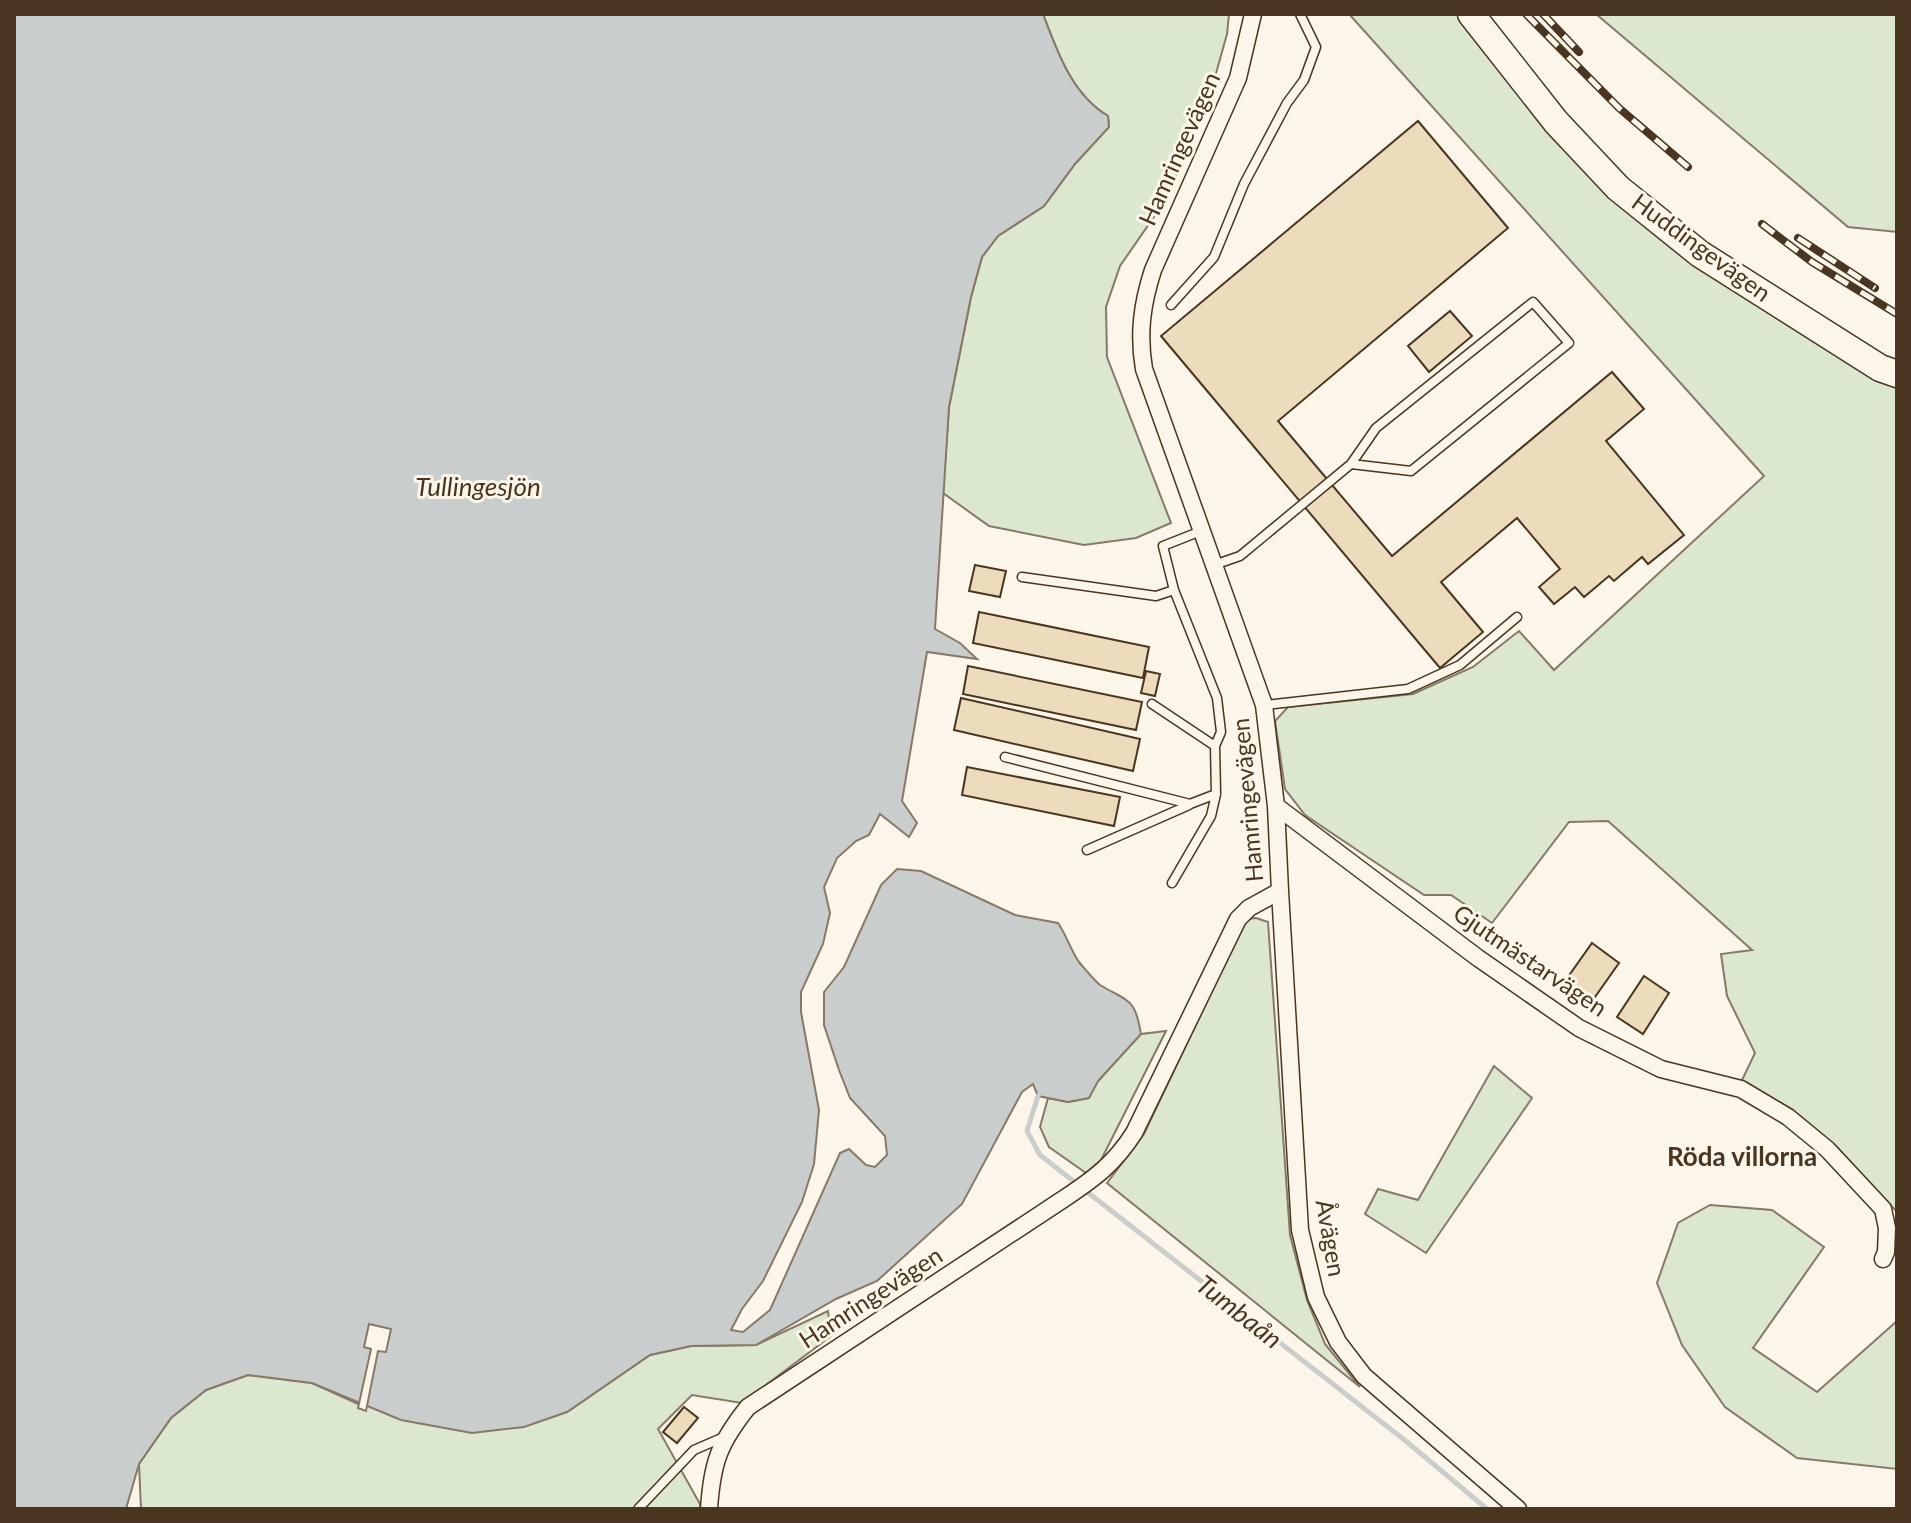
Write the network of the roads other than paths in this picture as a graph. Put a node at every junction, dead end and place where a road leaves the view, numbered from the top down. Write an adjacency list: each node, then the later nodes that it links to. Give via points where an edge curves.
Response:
1 (1253, 14): 7 (street, Hamringevägen, via 1238,78 1143,302 1144,369)
2 (1300, 14): 4 (lane, via 1316,47 1304,80 1266,140 1214,257)
3 (1471, 14): 5 (main road, Huddingevägen, via 1556,122 1618,188 1700,254)
4 (1171, 305)
5 (1897, 374)
6 (1351, 464): 6 (lane, via 1376,428 1533,302 1569,343 1411,471); 8 (lane, via 1240,556)
7 (1202, 531): 8 (street, Hamringevägen); 10 (lane, via 1163,546)
8 (1214, 565): 13 (street, Hamringevägen)
9 (1022, 577): 10 (lane, via 1156,596)
10 (1174, 590): 14 (lane, via 1217,698 1221,732)
11 (1517, 617): 13 (lane, via 1460,665 1408,689)
12 (1152, 704): 14 (lane)
13 (1264, 705): 18 (street, Hamringevägen)
14 (1215, 746): 16 (lane)
15 (1005, 757): 17 (lane)
16 (1216, 794): 17 (lane); 20 (lane, via 1211,816)
17 (1190, 804): 19 (lane)
18 (1276, 806): 21 (street, Hamringevägen); 22 (street, Gjutmästarvägen, via 1579,1028 1661,1069 1741,1089 1788,1117 1827,1149 1883,1209)
19 (1087, 850)
20 (1172, 883)
21 (1280, 891): 23 (street, Hamringevägen, via 1238,919 1134,1133 1103,1172 748,1407); 26 (street, Åvägen, via 1300,1230 1316,1297 1338,1342 1364,1376)
22 (1883, 1259)
23 (725, 1436): 24 (lane, via 694,1450); 25 (street, Hamringevägen, via 711,1478)
24 (638, 1509)
25 (709, 1509)
26 (1518, 1509)

